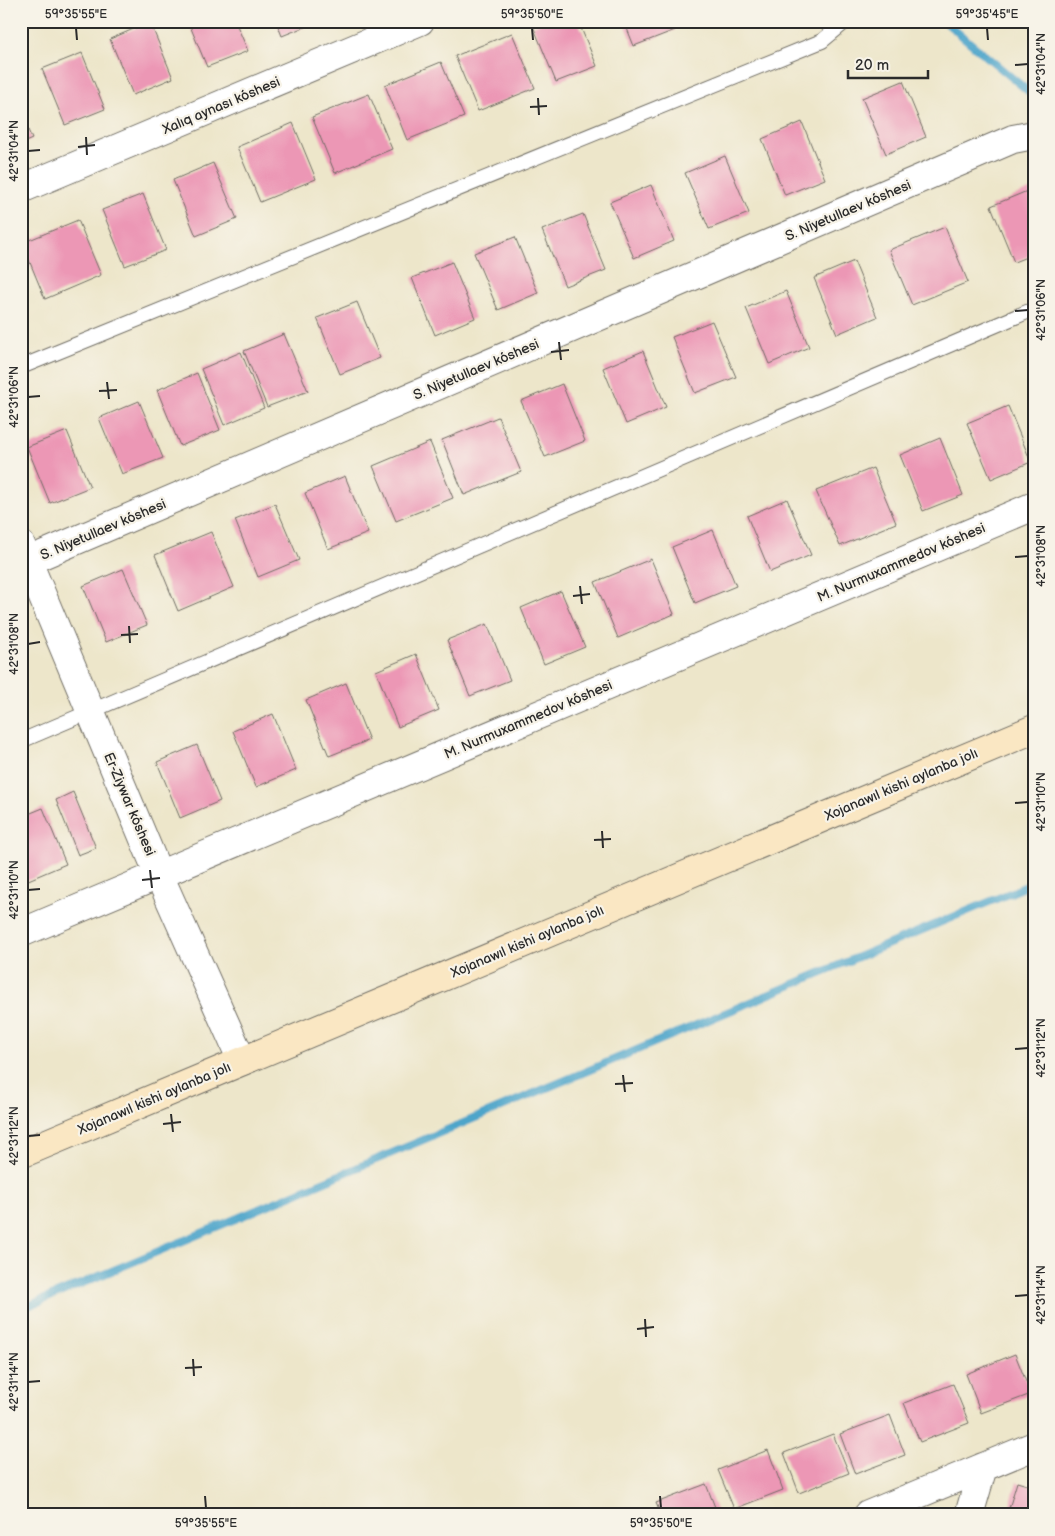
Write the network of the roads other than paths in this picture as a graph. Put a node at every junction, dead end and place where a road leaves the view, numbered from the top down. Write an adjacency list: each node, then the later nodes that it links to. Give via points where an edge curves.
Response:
1 (420, 21): 4 (street, Xalıq aynası kóshesi)
2 (846, 21): 6 (lane, via 822,42)
3 (1023, 137): 8 (street, S. Niyetullaev kóshesi)
4 (21, 189)
5 (1034, 309): 9 (lane)
6 (21, 367)
7 (1034, 506): 12 (street, M. Nurmuxammedov kóshesi)
8 (24, 557): 9 (street, Er-Ziywar kóshesi)
9 (91, 711): 11 (lane); 12 (street, Er-Ziywar kóshesi)
10 (1034, 729): 14 (main road, Xojanawıl kishi aylanba jolı)
11 (21, 741)
12 (159, 875): 13 (street, M. Nurmuxammedov kóshesi); 14 (street, Er-Ziywar kóshesi)
13 (21, 933)
14 (242, 1061): 15 (main road, Xojanawıl kishi aylanba jolı)
15 (21, 1154)
16 (1034, 1446): 17 (street)
17 (983, 1467): 18 (street); 19 (street)
18 (868, 1515)
19 (969, 1515)

